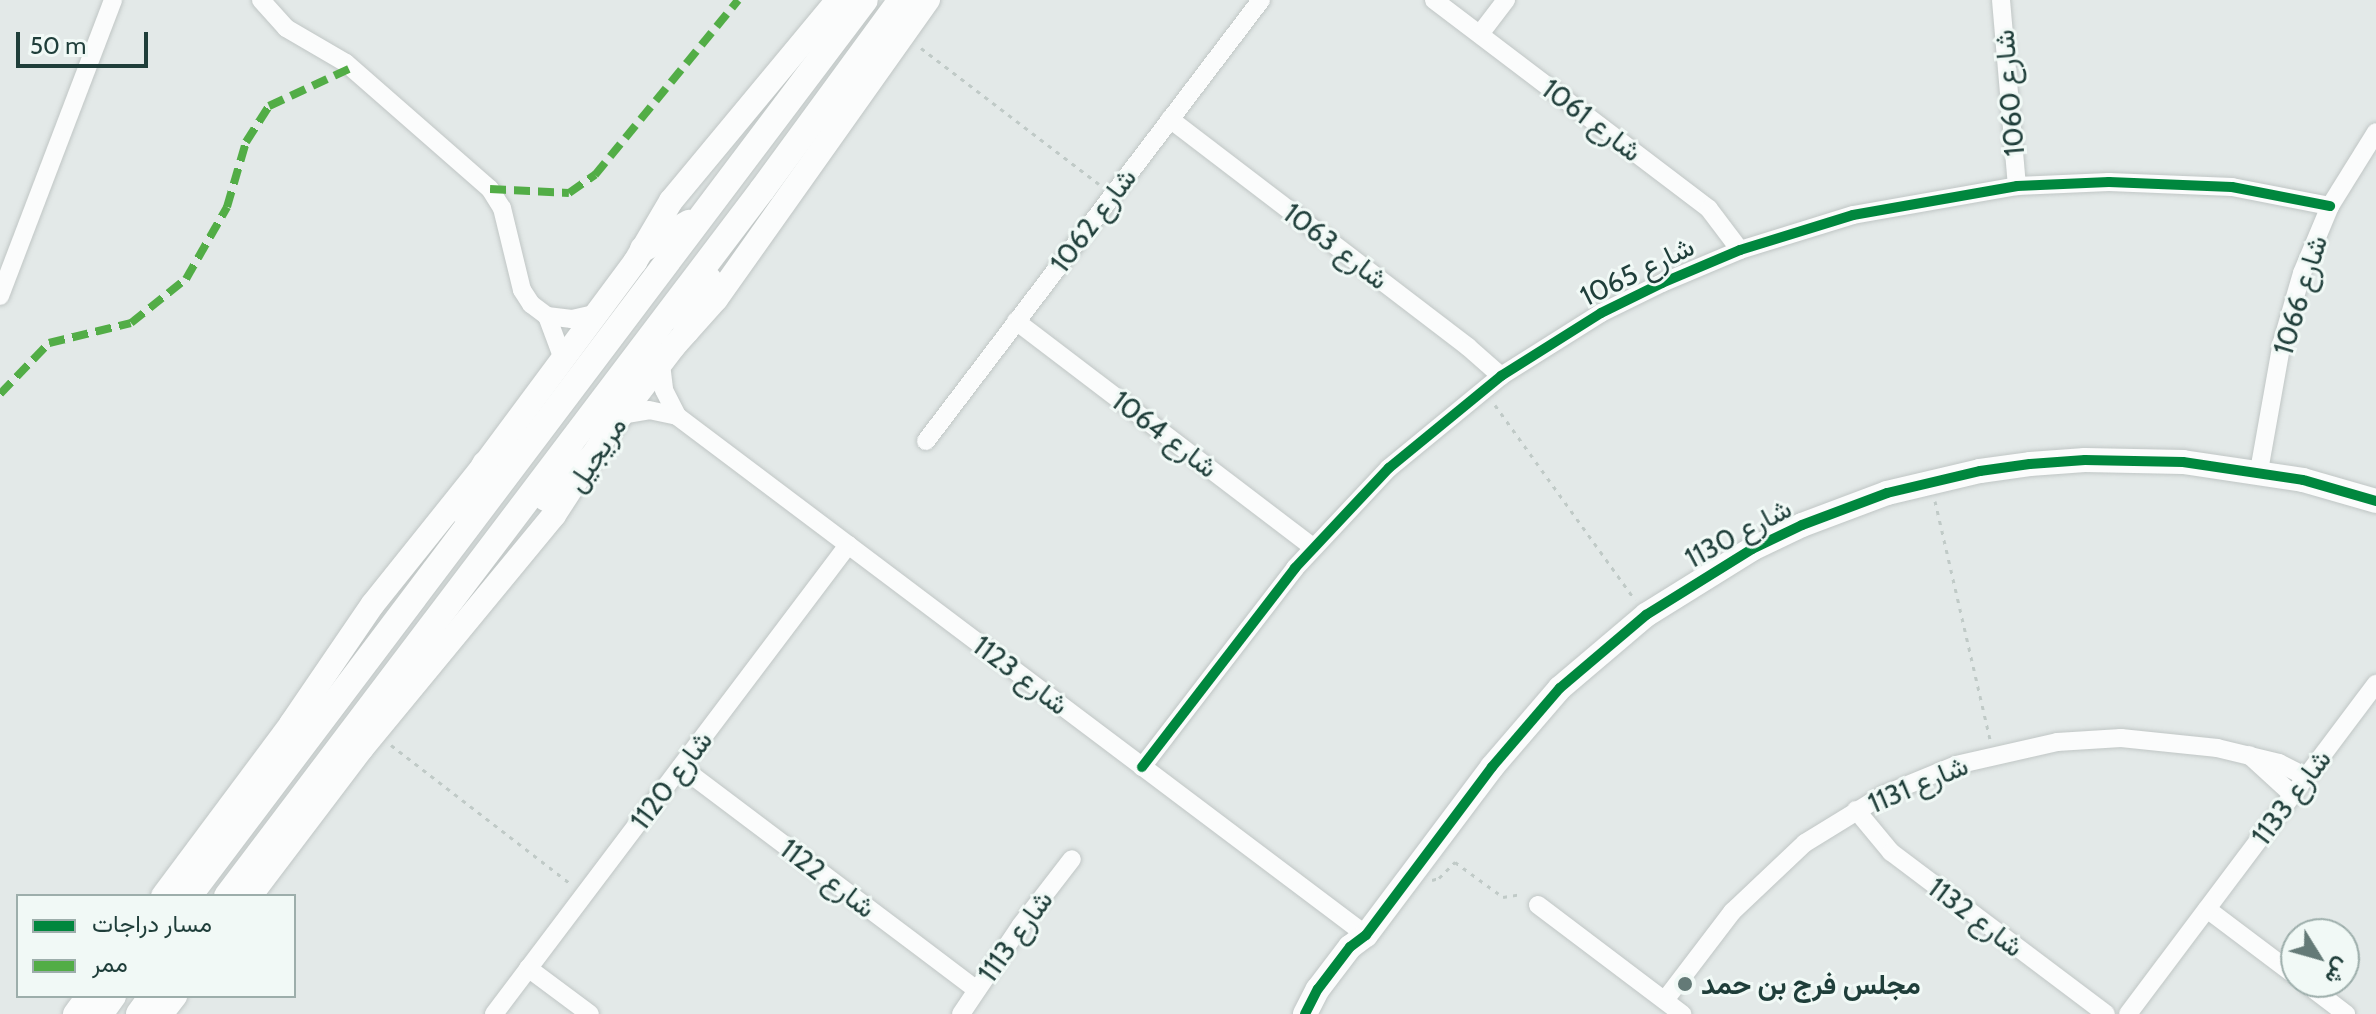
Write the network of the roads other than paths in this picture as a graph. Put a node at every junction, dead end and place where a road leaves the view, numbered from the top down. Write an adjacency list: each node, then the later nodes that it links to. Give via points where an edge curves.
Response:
1 (113, 0): 20 (street)
2 (261, 0): 22 (street, via 286,28 346,63 490,189 502,208 522,290)
3 (838, 0): 18 (street, via 671,201)
4 (865, 0): 17 (main road, مريجيل)
5 (901, 0): 15 (main road, مريجيل)
6 (928, 0): 24 (street, مريجيل, via 723,290)
7 (1261, 0): 12 (street, شارع 1062)
8 (1434, 0): 11 (street, شارع 1061)
9 (1506, 0): 11 (street)
10 (2001, 0): 14 (street, شارع 1060)
11 (1480, 34): 19 (street, شارع 1061, via 1709,209)
12 (1170, 119): 23 (street, شارع 1062); 27 (street, شارع 1063)
13 (2376, 132): 16 (street, شارع 1066)
14 (2017, 186): 16 (street, شارع 1065, via 2109,182 2232,187); 19 (street, شارع 1065, via 1899,204)
15 (762, 190): 24 (main road, via 706,284); 37 (main road, مريجيل)
16 (2330, 206): 33 (street, شارع 1066, via 2291,307)
17 (699, 217): 18 (main road); 39 (main road, مريجيل)
18 (643, 249): 21 (street)
19 (1740, 250): 27 (street, شارع 1065, via 1601,313)
20 (0, 296)
21 (597, 313): 22 (street, via 572,319); 25 (street)
22 (547, 316): 25 (street)
23 (1016, 321): 30 (street, شارع 1062); 36 (street, شارع 1064)
24 (686, 331): 26 (street, مريجيل)
25 (563, 359): 32 (street)
26 (661, 364): 28 (street, مريجيل); 29 (street, via 664,390)
27 (1501, 376): 36 (street, شارع 1065, via 1398,459)
28 (622, 415): 29 (street, via 649,410); 31 (street, مريجيل)
29 (677, 416): 35 (street, شارع 1123)
30 (926, 441)
31 (591, 458): 37 (main road, via 544,500); 50 (street, مريجيل, via 554,515 374,733)
32 (485, 464): 39 (main road, via 460,511 360,649); 47 (street, via 373,604)
33 (2259, 471): 34 (street, شارع 1130); 53 (street, شارع 1130, via 2183,462 2085,460 1931,482 1802,525 1711,572 1587,663 1524,726)
34 (2376, 501)
35 (848, 545): 41 (street, شارع 1120); 42 (street, شارع 1123)
36 (1313, 547): 42 (street, شارع 1065)
37 (420, 636): 49 (main road, مريجيل)
38 (2376, 684): 43 (street, شارع 1133)
39 (345, 689): 48 (main road, مريجيل)
40 (2249, 755): 43 (street, شارع 1131); 44 (street); 45 (street, شارع 1131, via 2121,738 2057,742 1993,754 1919,779)
41 (681, 767): 55 (street, شارع 1120); 56 (street, شارع 1122)
42 (1142, 767): 53 (street, شارع 1123)
43 (2306, 777): 44 (street, شارع 1133)
44 (2293, 795): 52 (street, شارع 1133)
45 (1856, 810): 59 (street, شارع 1131, via 1805,843 1765,878); 66 (street, شارع 1132, via 1891,852)
46 (1072, 859): 56 (street, شارع 1113)
47 (164, 894)
48 (191, 894)
49 (228, 894)
50 (252, 894)
51 (1538, 905): 59 (street)
52 (2207, 909): 54 (street); 67 (street, شارع 1133)
53 (1366, 935): 64 (street, شارع 1130, via 1334,968)
54 (2280, 964)
55 (528, 968): 61 (street, شارع 1120); 62 (street)
56 (976, 989): 63 (street, شارع 1113)
57 (175, 998): 60 (street)
58 (2325, 998): 68 (street)
59 (1665, 1000): 65 (street)
60 (161, 1014)
61 (494, 1014)
62 (590, 1014)
63 (961, 1014)
64 (1306, 1014)
65 (1682, 1014)
66 (2106, 1014)
67 (2128, 1014)
68 (2346, 1014)

